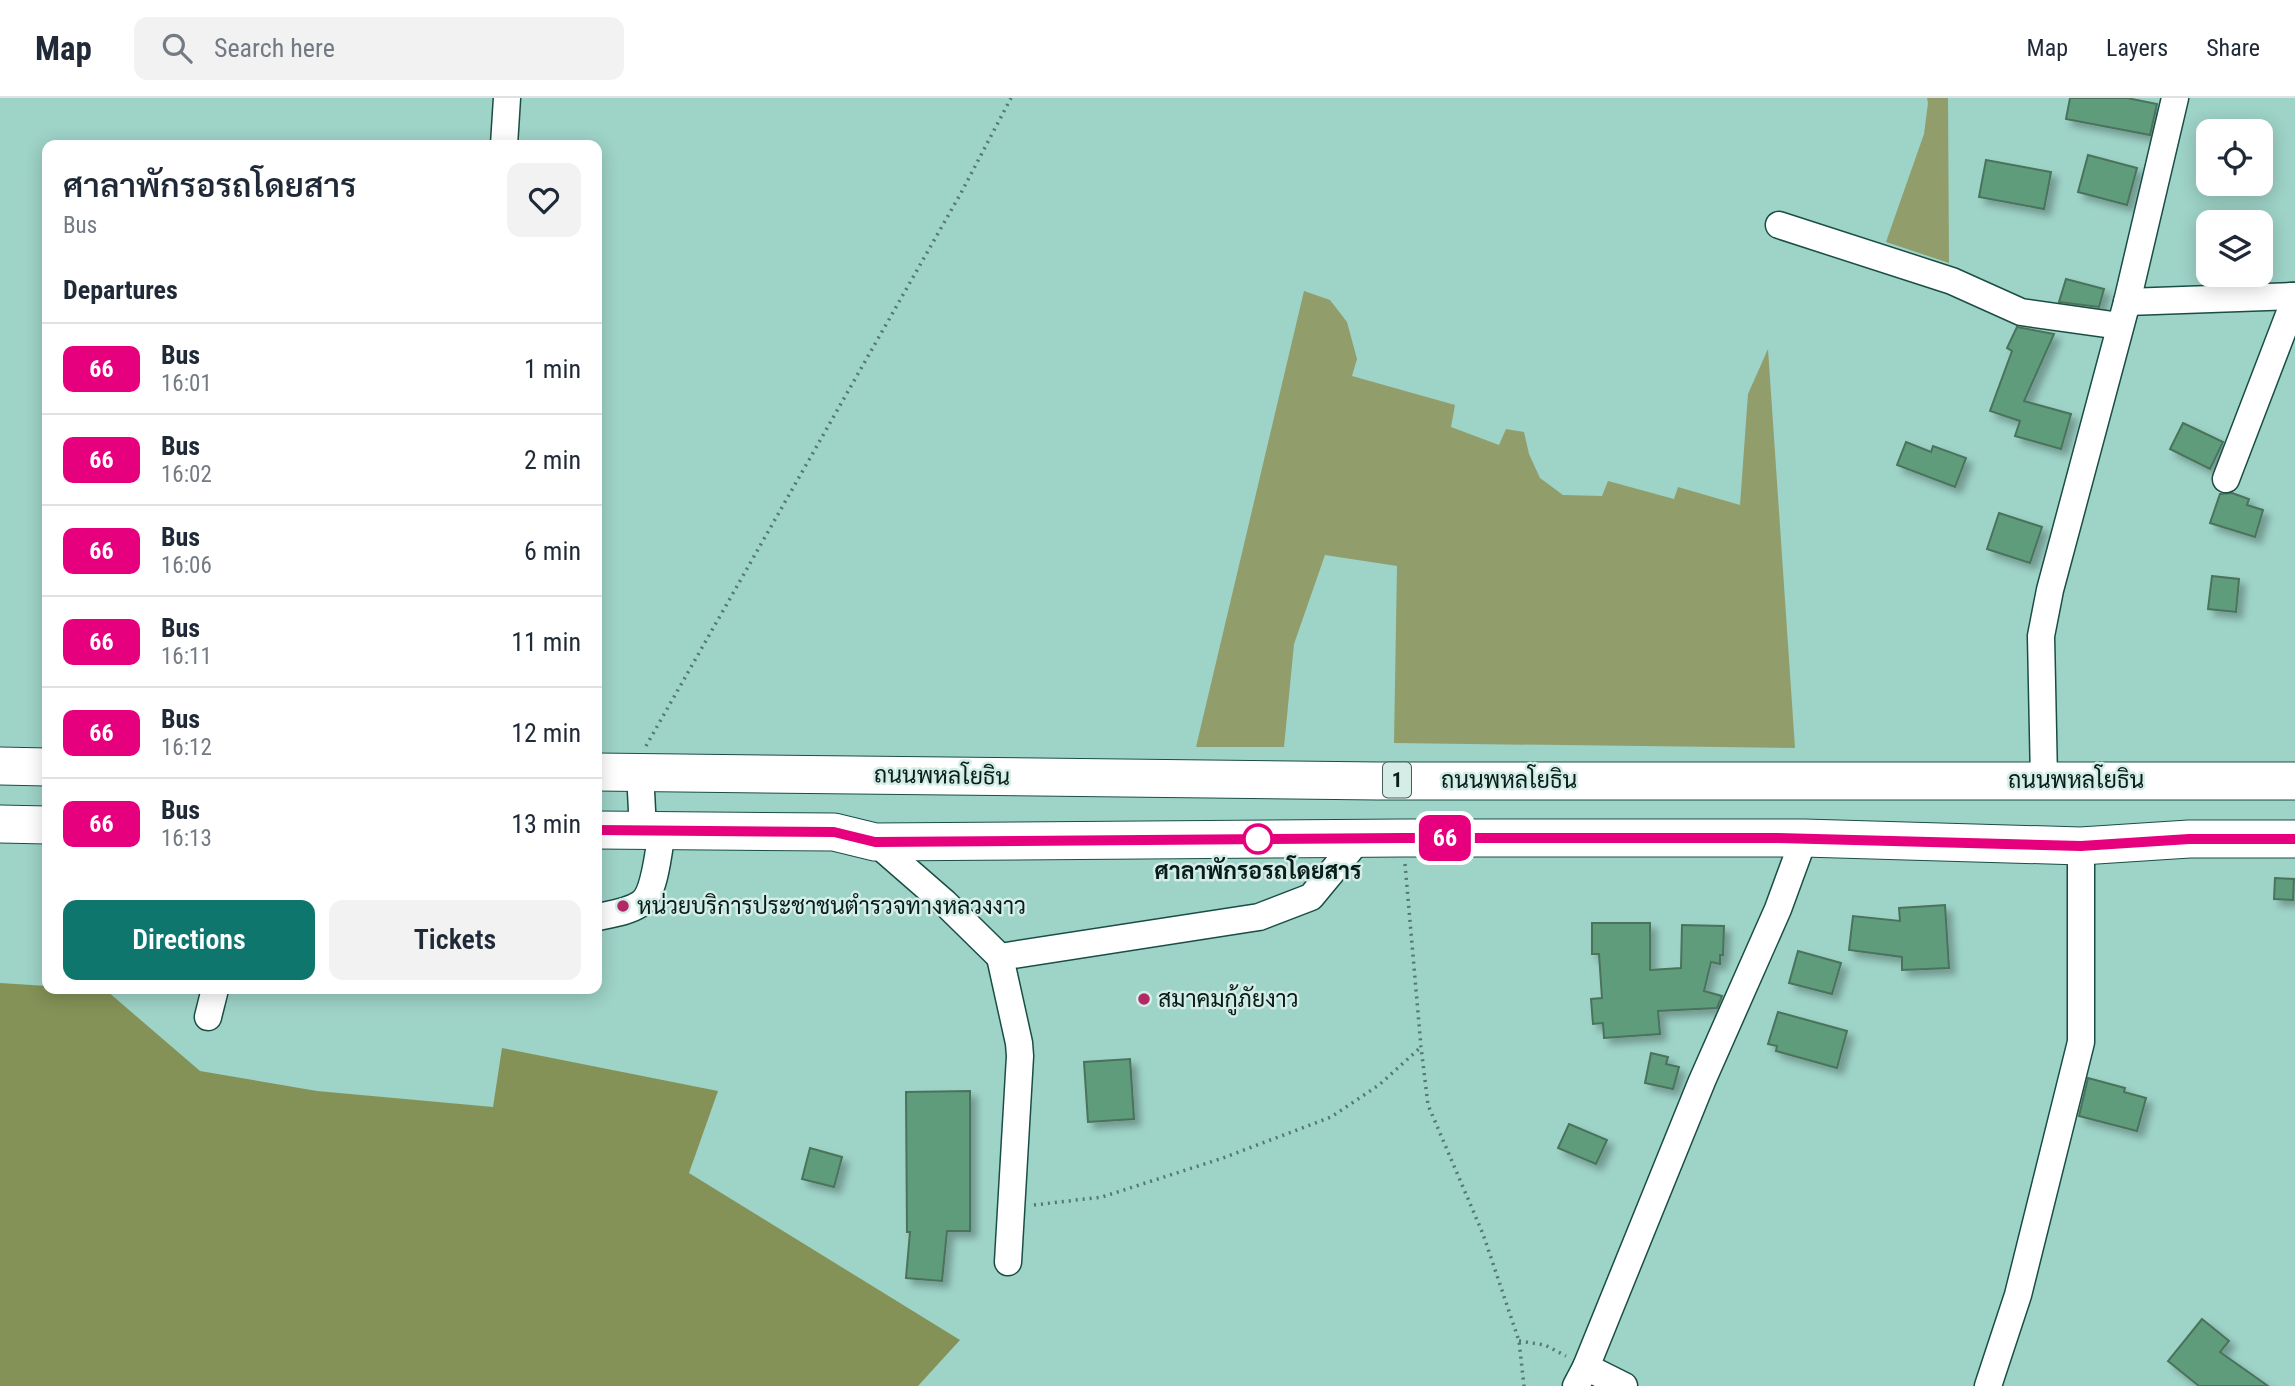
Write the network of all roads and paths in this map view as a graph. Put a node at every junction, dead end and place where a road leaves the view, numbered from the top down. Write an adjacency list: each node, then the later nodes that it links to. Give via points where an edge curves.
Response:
1 (507, 98): 4 (street)
2 (1011, 98): 11 (path, via 961,192)
3 (2175, 98): 7 (street)
4 (504, 140)
5 (1779, 225): 7 (street, via 1952,281 2021,312)
6 (2293, 296): 7 (street); 8 (street)
7 (2124, 314): 12 (street, via 2041,636)
8 (2226, 479)
9 (0, 766): 10 (highway)
10 (42, 766)
11 (623, 772): 12 (highway, ถนนพหลโยธิน / 1, via 1378,780); 17 (street)
12 (2044, 780): 13 (highway, ถนนพหลโยธิน / 1)
13 (2295, 780)
14 (0, 824): 15 (highway)
15 (42, 825)
16 (602, 830): 17 (highway)
17 (653, 830): 22 (highway, via 834,832); 24 (street, via 649,893 632,909)
18 (1403, 838): 19 (highway); 20 (highway); 28 (path)
19 (1804, 838): 23 (highway); 32 (street)
20 (1359, 839): 22 (highway); 25 (street, via 1311,897 1259,917)
21 (2295, 839): 23 (highway)
22 (875, 842): 25 (street)
23 (2081, 846): 35 (street, via 2081,1042 2018,1295)
24 (602, 917)
25 (1000, 957): 29 (street, via 1020,1056)
26 (214, 994): 27 (street)
27 (208, 1017)
28 (1421, 1047): 29 (path, via 1378,1085 1319,1121 1102,1197); 31 (path, via 1428,1105 1483,1234)
29 (1011, 1208): 30 (street)
30 (1008, 1262)
31 (1519, 1341): 32 (path, via 1545,1345); 33 (path)
32 (1581, 1376): 34 (street)
33 (1524, 1386)
34 (1624, 1386)
35 (1988, 1386)

